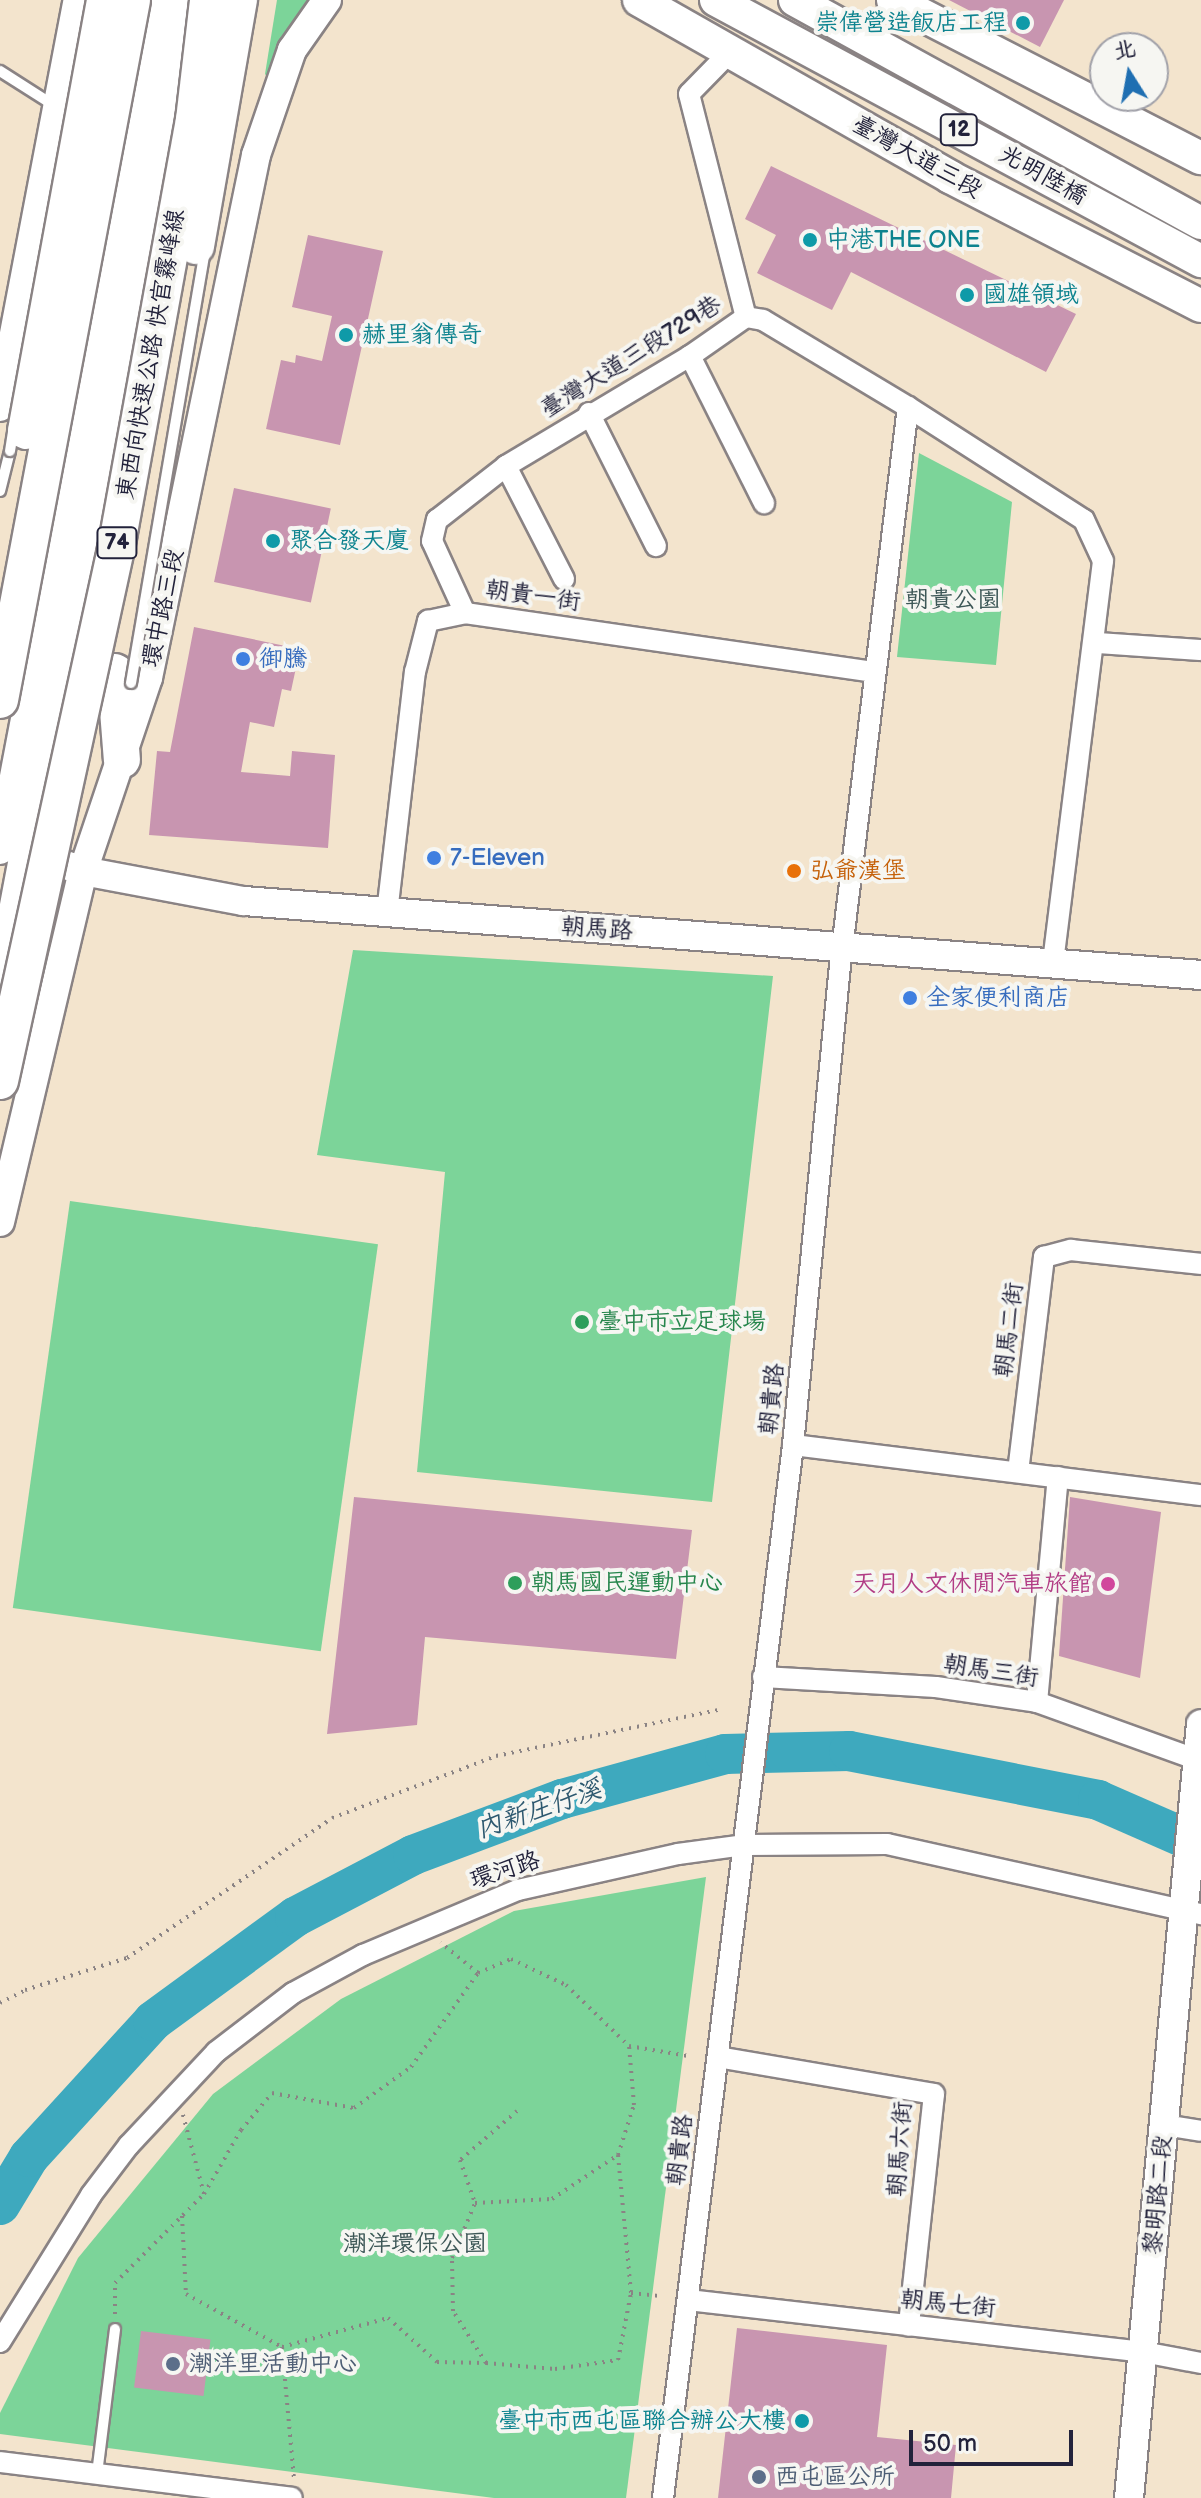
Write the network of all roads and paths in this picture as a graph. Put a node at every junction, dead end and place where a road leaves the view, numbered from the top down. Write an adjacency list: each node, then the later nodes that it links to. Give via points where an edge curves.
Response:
1 (78, 0): 18 (street)
2 (89, 0): 22 (lane)
3 (105, 0): 36 (highway, bridge)
4 (132, 0): 43 (highway, bridge)
5 (163, 0): 19 (highway)
6 (186, 0): 19 (street)
7 (208, 0): 52 (highway, 東西向快速公路 快官霧峰線 / 74, bridge, via 194,120 116,549)
8 (239, 0): 42 (highway, 74, bridge)
9 (247, 0): 42 (lane, bridge)
10 (327, 0): 20 (street, 環中路三段, via 292,50)
11 (626, 0): 16 (street)
12 (639, 0): 16 (main road, 臺灣大道三段 / 12)
13 (716, 0): 25 (main road, 光明陸橋 / 12)
14 (795, 0): 24 (main road, 光明陸橋 / 12)
15 (893, 0): 21 (main road)
16 (729, 53): 26 (main road, 臺灣大道三段 / 12, via 950,177); 27 (street, 臺灣大道三段729巷, via 689,94)
17 (0, 71): 18 (lane)
18 (59, 109): 19 (street); 29 (street)
19 (151, 130): 20 (street); 45 (street)
20 (256, 155): 44 (street, 環中路三段, via 148,678)
21 (1201, 158)
22 (54, 202)
23 (51, 218): 33 (lane, bridge)
24 (1201, 223)
25 (1201, 261)
26 (1201, 306)
27 (746, 317): 28 (street, 臺灣大道三段729巷); 30 (street, via 763,320)
28 (690, 356): 31 (street, 臺灣大道三段729巷); 34 (street)
29 (0, 407)
30 (908, 407): 39 (street, via 1084,520 1103,561); 41 (street)
31 (589, 413): 32 (street, 臺灣大道三段729巷); 35 (street)
32 (506, 466): 37 (street); 38 (street, 臺灣大道三段729巷, via 437,520 432,541)
33 (0, 491)
34 (764, 503)
35 (656, 546)
36 (0, 572)
37 (564, 579)
38 (465, 613): 41 (street, 朝貴一街); 47 (street, 朝貴一街, via 428,621 418,659)
39 (1097, 643): 40 (street); 49 (street)
40 (1201, 650)
41 (875, 672): 48 (street)
42 (123, 677): 44 (highway, 74)
43 (0, 700)
44 (122, 760): 46 (street, 環中路三段)
45 (7, 848): 46 (street, 朝馬路); 51 (street)
46 (83, 871): 47 (street, 朝馬路, via 244,901); 53 (street, 環中路三段)
47 (387, 913): 48 (street, 朝馬路)
48 (842, 949): 49 (street, 朝馬路); 55 (street, 朝貴路)
49 (1053, 962): 50 (street, 朝馬路)
50 (1201, 975)
51 (0, 979)
52 (0, 1081)
53 (0, 1222)
54 (1201, 1264): 56 (street, 朝馬二街, via 1071,1250 1044,1257)
55 (793, 1445): 56 (street); 59 (street, 朝貴路)
56 (1018, 1472): 57 (street)
57 (1058, 1477): 58 (street); 60 (street)
58 (1201, 1495)
59 (763, 1677): 60 (street, 朝馬三街, via 936,1687); 64 (street, 朝貴路)
60 (1037, 1702): 63 (street, 朝馬三街)
61 (722, 1709): 68 (path, via 496,1756 332,1818 127,1958)
62 (1201, 1724): 63 (street)
63 (1198, 1768): 65 (street, 黎明路二段)
64 (745, 1845): 65 (street, 環河路, via 887,1844); 66 (street, 環河路, via 678,1854 518,1890); 71 (street, 朝貴路)
65 (1191, 1905): 74 (street, 黎明路二段)
66 (421, 1926): 67 (path); 72 (street, 環河路, via 293,1993 216,2052)
67 (478, 1973): 69 (path, via 511,1959 566,1985); 77 (path, via 411,2067 354,2108 272,2093 241,2130)
68 (0, 2003)
69 (629, 2046): 70 (path); 76 (path, via 634,2105)
70 (688, 2056)
71 (718, 2057): 82 (street, 朝貴路); 83 (street, 朝馬六街, via 934,2094)
72 (177, 2091): 77 (path); 85 (street, 環河路, via 91,2195)
73 (517, 2111): 78 (path, via 460,2160)
74 (1164, 2125): 75 (street); 87 (street, 黎明路二段)
75 (1201, 2131)
76 (618, 2155): 78 (path, via 552,2199); 80 (path)
77 (204, 2194): 79 (path)
78 (475, 2203): 88 (path, via 452,2258 453,2311)
79 (182, 2216): 84 (path, via 115,2283); 86 (path, via 186,2294)
80 (631, 2293): 81 (path); 88 (path, via 618,2360 555,2369)
81 (661, 2296)
82 (688, 2300): 83 (street, 朝馬七街); 94 (street, 朝貴路)
83 (909, 2326): 87 (street, 朝馬七街)
84 (115, 2329): 91 (lane)
85 (0, 2342)
86 (282, 2347): 88 (path, via 388,2318 437,2362); 92 (path)
87 (1143, 2352): 89 (street, 朝馬七街); 95 (street, 黎明路二段)
88 (486, 2363)
89 (1201, 2363)
90 (0, 2462): 91 (street)
91 (97, 2474): 93 (street)
92 (294, 2490): 93 (street)
93 (192, 2492)
94 (663, 2498)
95 (1129, 2498)

